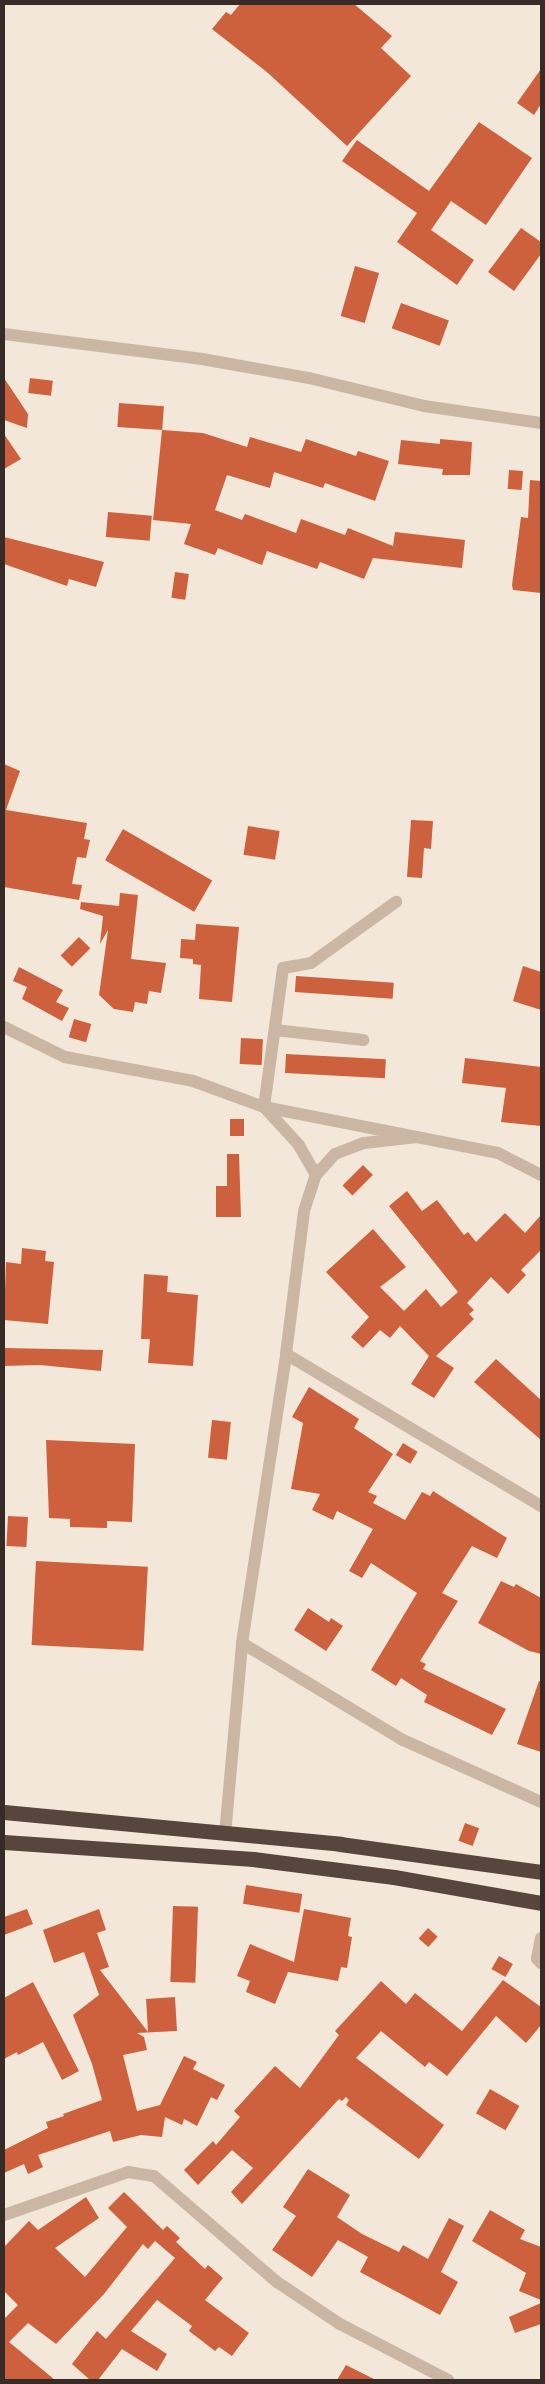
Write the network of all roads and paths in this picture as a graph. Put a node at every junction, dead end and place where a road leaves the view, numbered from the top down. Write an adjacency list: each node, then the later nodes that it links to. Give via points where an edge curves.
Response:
1 (4, 334): 2 (street, via 202,359 309,378 424,406)
2 (541, 423)
3 (396, 902): 5 (street, via 311,963 283,968)
4 (4, 1027): 7 (street, via 65,1057 193,1081)
5 (275, 1030): 6 (street); 7 (street)
6 (363, 1040)
7 (264, 1107): 8 (street); 9 (street, via 298,1145)
8 (417, 1137): 9 (street, via 364,1142 335,1154); 10 (street, via 498,1153)
9 (316, 1175): 11 (street, via 304,1211)
10 (541, 1175)
11 (286, 1354): 12 (street); 13 (street)
12 (541, 1506)
13 (242, 1643): 14 (street, via 403,1740); 16 (street)
14 (541, 1802)
15 (4, 1812): 16 (highway)
16 (225, 1835): 18 (highway, via 340,1844)
17 (4, 1842): 19 (highway, via 252,1859 394,1877)
18 (541, 1872)
19 (541, 1903)
20 (541, 1938): 21 (street, via 537,1958)
21 (541, 1963)
22 (4, 2215): 23 (street, via 128,2172 154,2176 277,2282 340,2324)
23 (448, 2380)

